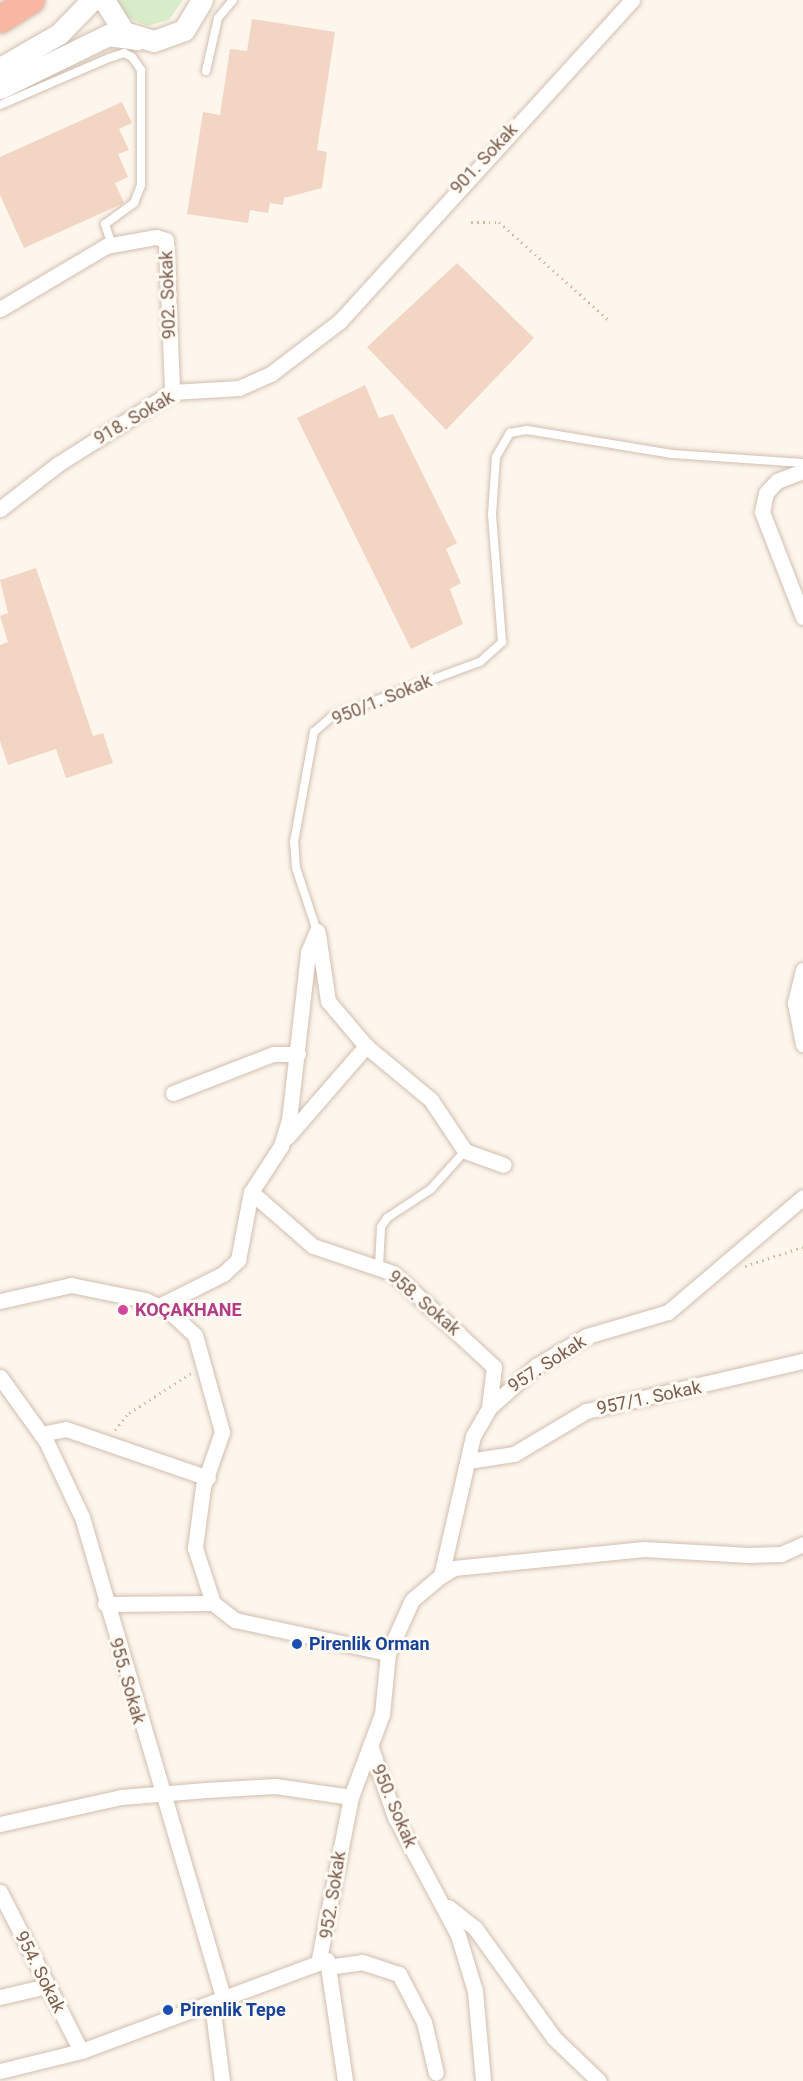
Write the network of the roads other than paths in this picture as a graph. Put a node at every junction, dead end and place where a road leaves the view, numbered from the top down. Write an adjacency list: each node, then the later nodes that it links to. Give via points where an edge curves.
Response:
1 (30, 0): 7 (highway)
2 (92, 0): 9 (street, via 59,34)
3 (104, 0): 8 (street, via 112,21)
4 (202, 0): 8 (street, via 184,30 154,41)
5 (233, 0): 10 (lane, via 218,18)
6 (632, 0): 15 (street, 901. Sokak)
7 (0, 19)
8 (138, 39): 11 (street, via 108,35)
9 (0, 68)
10 (206, 72)
11 (0, 88)
12 (0, 105): 13 (lane, via 109,58 124,53 132,57 141,70 141,185 134,203 105,224)
13 (112, 245): 14 (street, 902. Sokak); 16 (street, 902. Sokak, via 166,240)
14 (0, 309)
15 (340, 321): 16 (street, 918. Sokak, via 272,373 239,388)
16 (172, 392): 19 (street, 918. Sokak, via 58,464)
17 (803, 464): 21 (lane, 950/1. Sokak, via 672,454 527,430 510,433 496,456 492,515 501,642 480,662 331,717 314,732 294,842 296,868)
18 (803, 471): 20 (street, via 777,481 766,493 762,512)
19 (0, 509)
20 (803, 617)
21 (317, 931): 24 (street, via 328,1001); 25 (street, via 308,952)
22 (803, 970): 23 (street, via 795,1003)
23 (803, 1044)
24 (366, 1046): 27 (street); 28 (street, via 431,1100)
25 (298, 1054): 26 (street, via 273,1054); 27 (street)
26 (173, 1093)
27 (280, 1146): 30 (street)
28 (465, 1150): 29 (street); 32 (lane, via 431,1189 387,1218 381,1227)
29 (504, 1166)
30 (251, 1192): 32 (street, 958. Sokak, via 313,1246); 34 (street, via 238,1260 223,1274)
31 (803, 1197): 37 (street, 957. Sokak, via 668,1312 587,1336 536,1366)
32 (379, 1266): 37 (street, 958. Sokak, via 494,1367)
33 (0, 1301): 34 (street, via 71,1285)
34 (159, 1306): 40 (street, via 195,1335 206,1365 222,1432)
35 (803, 1361): 39 (street, 957/1. Sokak, via 586,1411 514,1454)
36 (0, 1377): 38 (street, 955. Sokak)
37 (489, 1408): 39 (street, 957. Sokak)
38 (41, 1434): 40 (street, via 66,1429); 44 (street, 955. Sokak, via 82,1517)
39 (468, 1461): 42 (street, 957. Sokak)
40 (208, 1478): 43 (street, via 195,1548)
41 (803, 1544): 42 (street, via 781,1554 644,1549 454,1568)
42 (441, 1576): 45 (street, via 412,1600)
43 (213, 1603): 44 (street); 45 (street, via 235,1620)
44 (105, 1604): 47 (street, 955. Sokak)
45 (388, 1653): 46 (street, 950. Sokak, via 382,1714)
46 (370, 1745): 48 (street, 952. Sokak); 51 (street, 950. Sokak, via 395,1817)
47 (161, 1797): 48 (street, via 276,1786); 49 (street, via 122,1797); 56 (street, 955. Sokak)
48 (351, 1797): 52 (street, 952. Sokak)
49 (0, 1824)
50 (0, 1892): 54 (street, 954. Sokak)
51 (445, 1905): 62 (street, 950. Sokak, via 475,1990); 63 (street, via 475,1928 554,2038)
52 (325, 1948): 53 (street); 56 (street, 952. Sokak, via 310,1969)
53 (328, 1967): 59 (street, via 362,1962 399,1974 424,2022); 61 (street)
54 (47, 1986): 55 (street); 57 (street, 954. Sokak)
55 (0, 1997)
56 (218, 2002): 57 (street, 952. Sokak); 60 (street, 955. Sokak)
57 (81, 2051): 58 (street, 952. Sokak)
58 (0, 2071)
59 (436, 2073)
60 (222, 2081)
61 (345, 2081)
62 (483, 2081)
63 (599, 2081)

